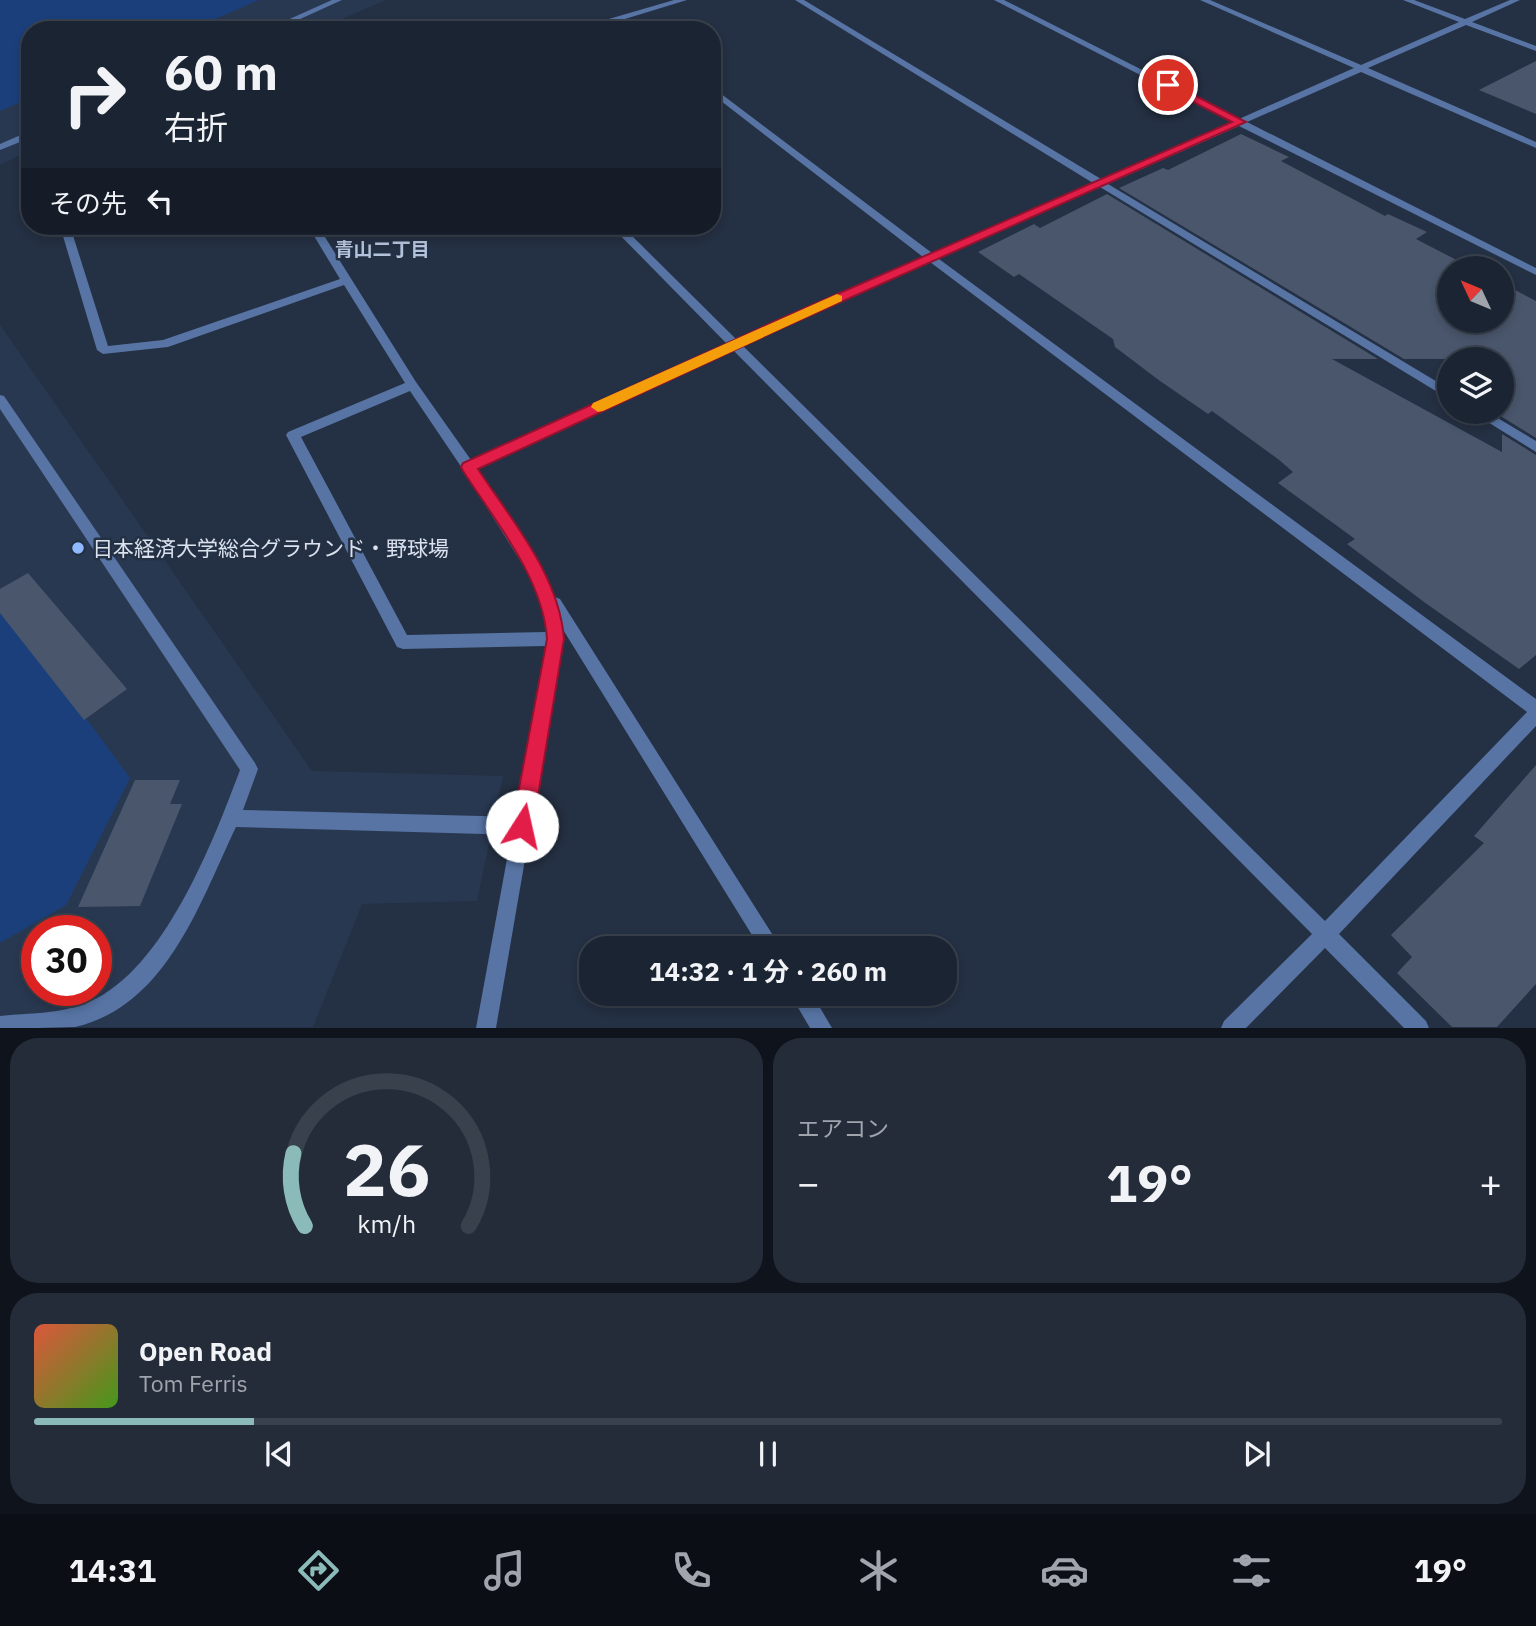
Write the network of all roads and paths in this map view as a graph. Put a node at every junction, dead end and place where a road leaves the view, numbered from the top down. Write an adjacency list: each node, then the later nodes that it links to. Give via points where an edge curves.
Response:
1 (338, 0): 9 (street)
2 (683, 0): 8 (street)
3 (799, 0): 20 (street)
4 (998, 0): 16 (street)
5 (1204, 0): 14 (street)
6 (1407, 0): 12 (street)
7 (1516, 0): 12 (street)
8 (619, 18): 10 (street); 11 (street)
9 (290, 21)
10 (608, 21)
11 (623, 21)
12 (1466, 23): 13 (street); 14 (street)
13 (1536, 49)
14 (1363, 69): 16 (street); 18 (street)
15 (721, 97): 24 (street)
16 (1241, 122): 20 (street); 25 (street)
17 (21, 138): 19 (street)
18 (1536, 145)
19 (0, 147)
20 (1098, 183): 24 (street); 29 (street)
21 (68, 235): 26 (street, via 103,350 164,344)
22 (319, 235): 26 (street)
23 (625, 235): 27 (street)
24 (930, 257): 27 (street); 36 (street)
25 (1536, 272)
26 (347, 280): 28 (street)
27 (736, 344): 33 (street); 40 (street)
28 (412, 385): 33 (street); 35 (street, via 293,435 403,642)
29 (1437, 388)
30 (0, 398): 38 (street, via 248,769)
31 (1498, 424): 32 (street)
32 (1536, 447)
33 (469, 467): 34 (street)
34 (543, 584): 35 (street, via 554,616); 41 (street)
35 (555, 639): 39 (street)
36 (1536, 709)
37 (1536, 714): 40 (street)
38 (231, 818): 39 (street); 43 (street, via 164,950 145,975 97,1010)
39 (522, 826): 44 (street)
40 (1326, 934): 46 (street); 47 (street)
41 (763, 936)
42 (808, 1006): 45 (street)
43 (0, 1026)
44 (486, 1027)
45 (822, 1027)
46 (1231, 1027)
47 (1419, 1027)

